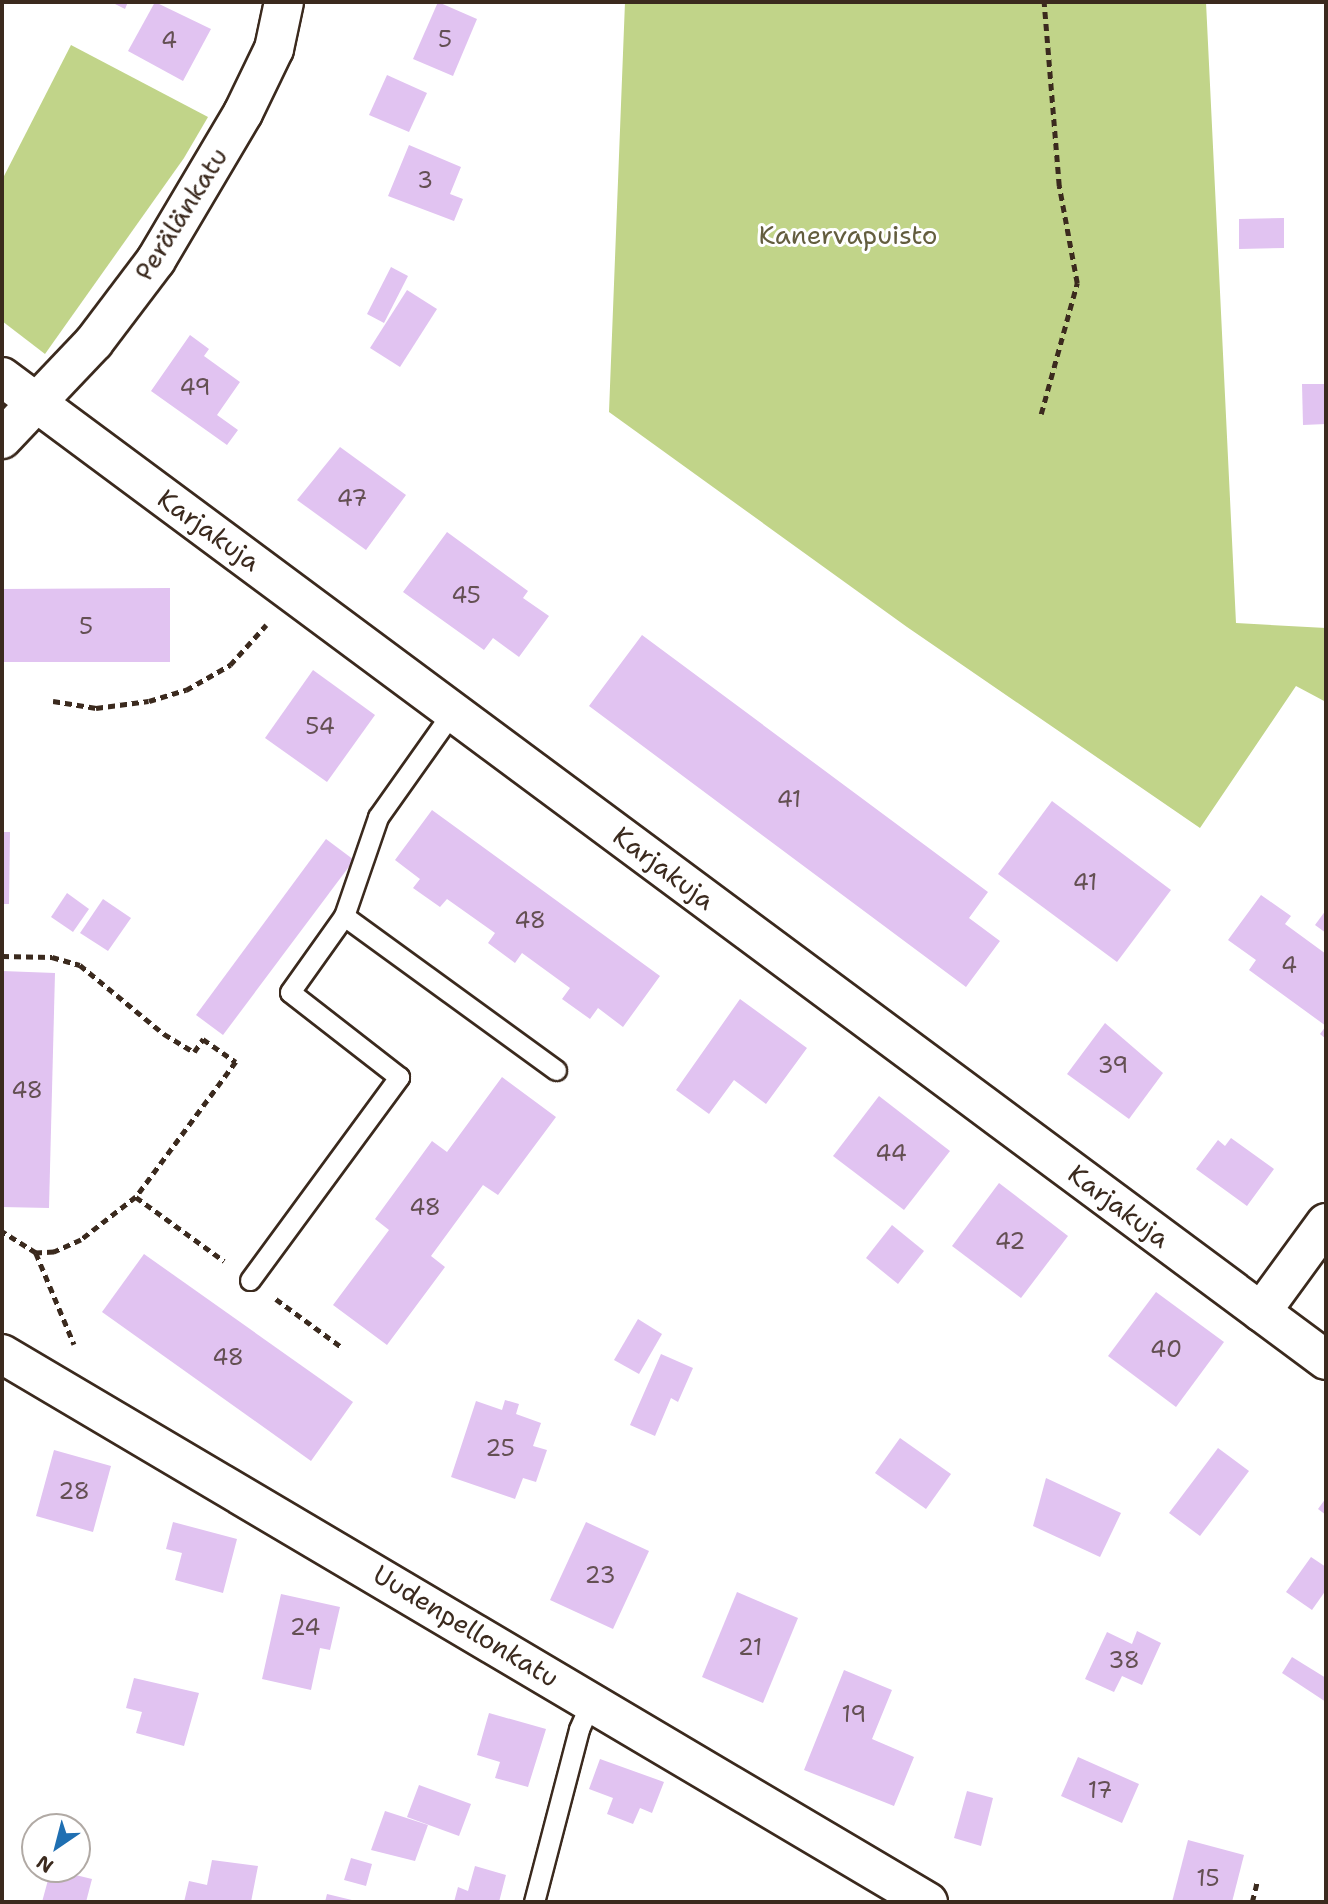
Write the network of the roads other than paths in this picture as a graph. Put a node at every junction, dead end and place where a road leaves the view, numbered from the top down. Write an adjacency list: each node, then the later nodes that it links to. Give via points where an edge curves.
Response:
1 (284, 2): 3 (street, Perälänkatu, via 274,49 243,113 156,260 94,342)
2 (2, 377): 3 (street, Karjakuja)
3 (38, 404): 4 (street, Perälänkatu); 5 (street, Karjakuja)
4 (2, 439)
5 (453, 711): 6 (lane, via 378,817); 10 (street, Karjakuja)
6 (344, 916): 7 (lane); 9 (lane, via 290,992 398,1077)
7 (556, 1070)
8 (1326, 1223): 10 (street)
9 (250, 1280)
10 (1261, 1312): 12 (street, Karjakuja)
11 (2, 1354): 13 (street, Uudenpellonkatu)
12 (1326, 1360)
13 (592, 1700): 14 (lane, via 579,1728); 15 (street, Uudenpellonkatu)
14 (534, 1902)
15 (928, 1902)

